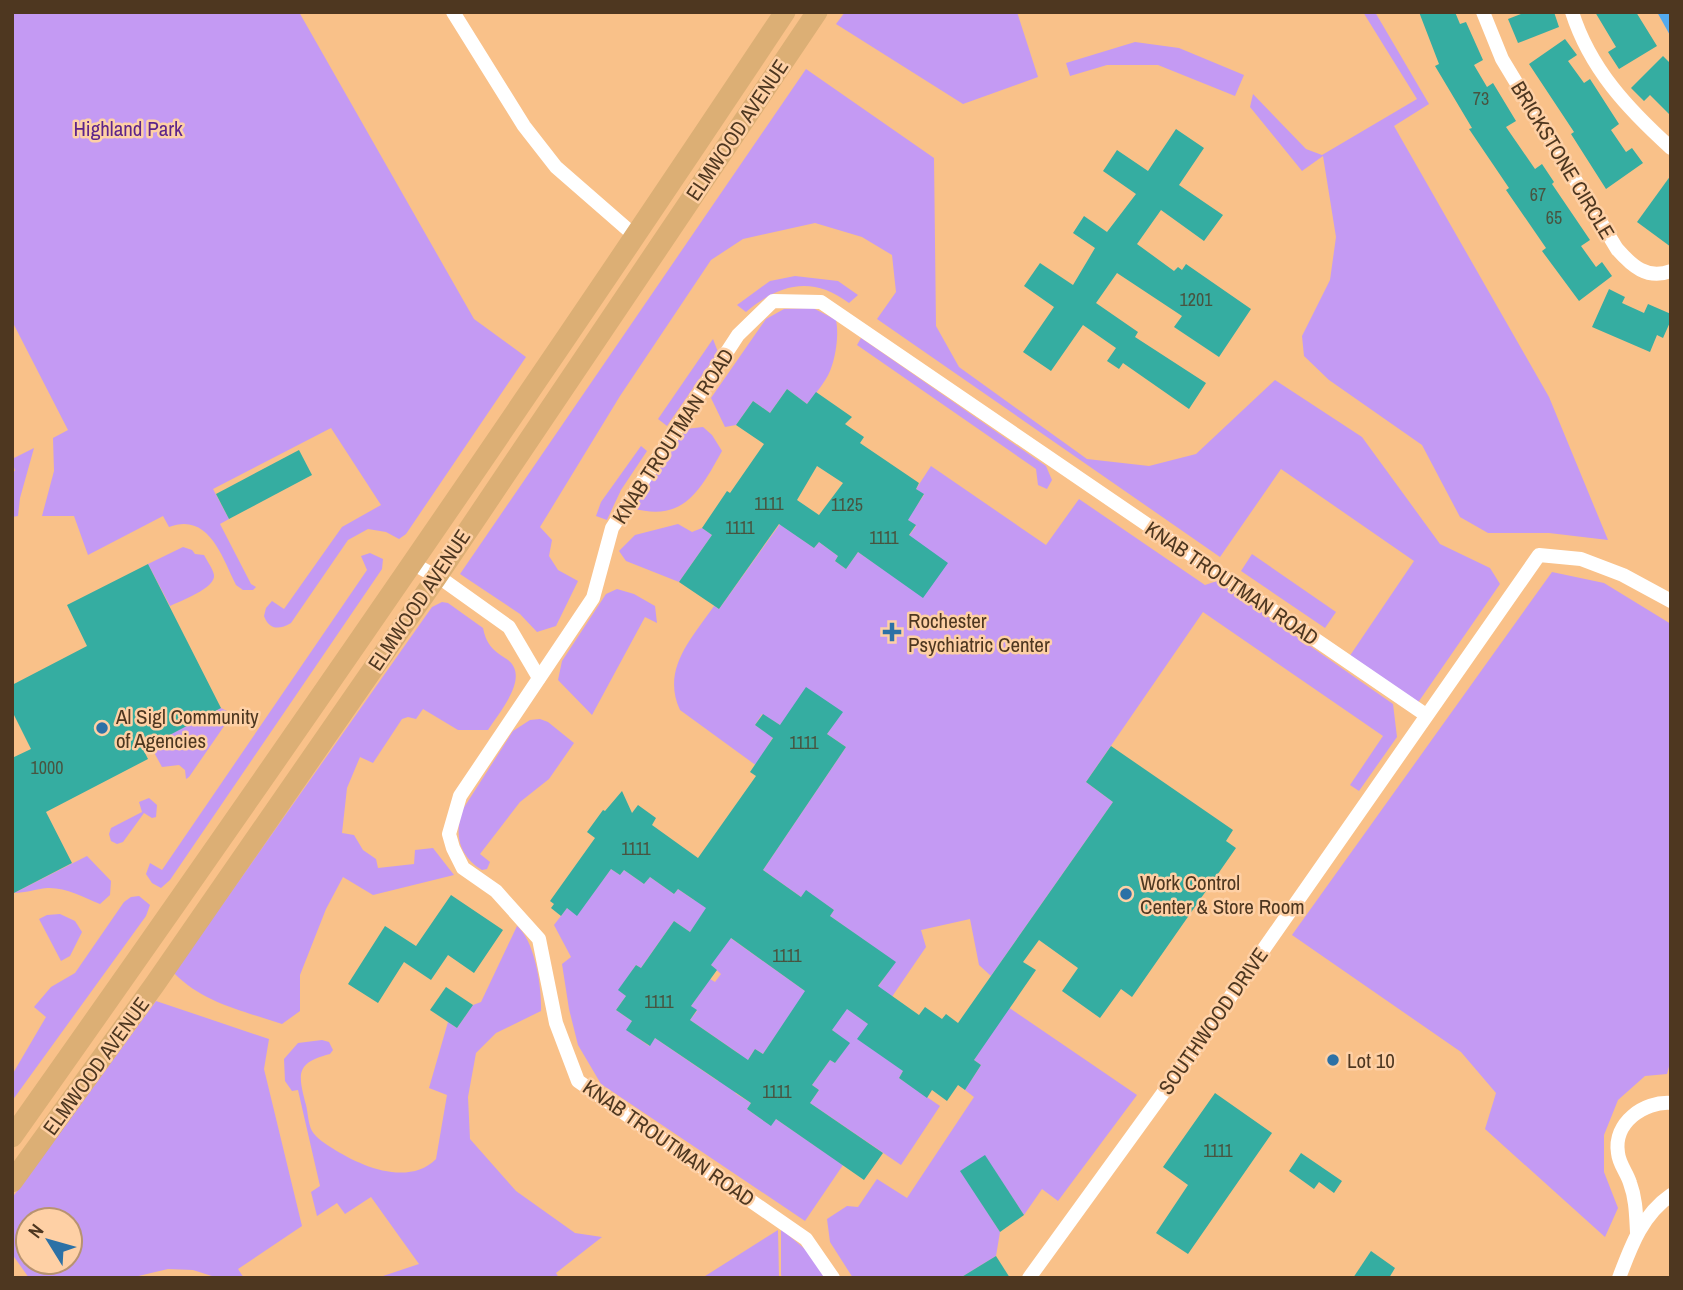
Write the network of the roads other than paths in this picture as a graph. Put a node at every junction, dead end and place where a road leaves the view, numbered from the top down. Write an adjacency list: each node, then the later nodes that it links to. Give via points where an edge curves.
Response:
1 (453, 12): 8 (street, via 549,159)
2 (817, 12): 6 (main road, ELMWOOD AVENUE)
3 (1483, 12): 9 (street, BRICKSTONE CIRCLE, via 1502,59 1617,249 1632,266 1649,274)
4 (1572, 12): 7 (street, via 1605,79)
5 (781, 14): 6 (street); 8 (main road, ELMWOOD AVENUE)
6 (803, 33): 11 (main road, ELMWOOD AVENUE)
7 (1671, 148)
8 (634, 235): 10 (main road, ELMWOOD AVENUE)
9 (1671, 271)
10 (412, 563): 11 (street); 16 (main road, ELMWOOD AVENUE)
11 (436, 578): 13 (street, via 509,627); 17 (main road, ELMWOOD AVENUE)
12 (1671, 601): 14 (street, SOUTHWOOD DRIVE, via 1581,559 1539,555)
13 (540, 678): 14 (street, KNAB TROUTMAN ROAD, via 593,598 612,528 738,335 773,302 821,302); 20 (street, KNAB TROUTMAN ROAD, via 460,796 449,834 453,848 463,868 496,891 539,939 556,1023 578,1081 806,1238)
14 (1426, 715): 21 (street, SOUTHWOOD DRIVE)
15 (1671, 1103): 19 (street, via 1654,1104 1630,1117 1618,1142 1617,1152 1635,1201)
16 (12, 1137)
17 (12, 1181)
18 (1671, 1195): 19 (street)
19 (1637, 1232): 22 (street)
20 (833, 1278)
21 (1029, 1278)
22 (1619, 1278)

